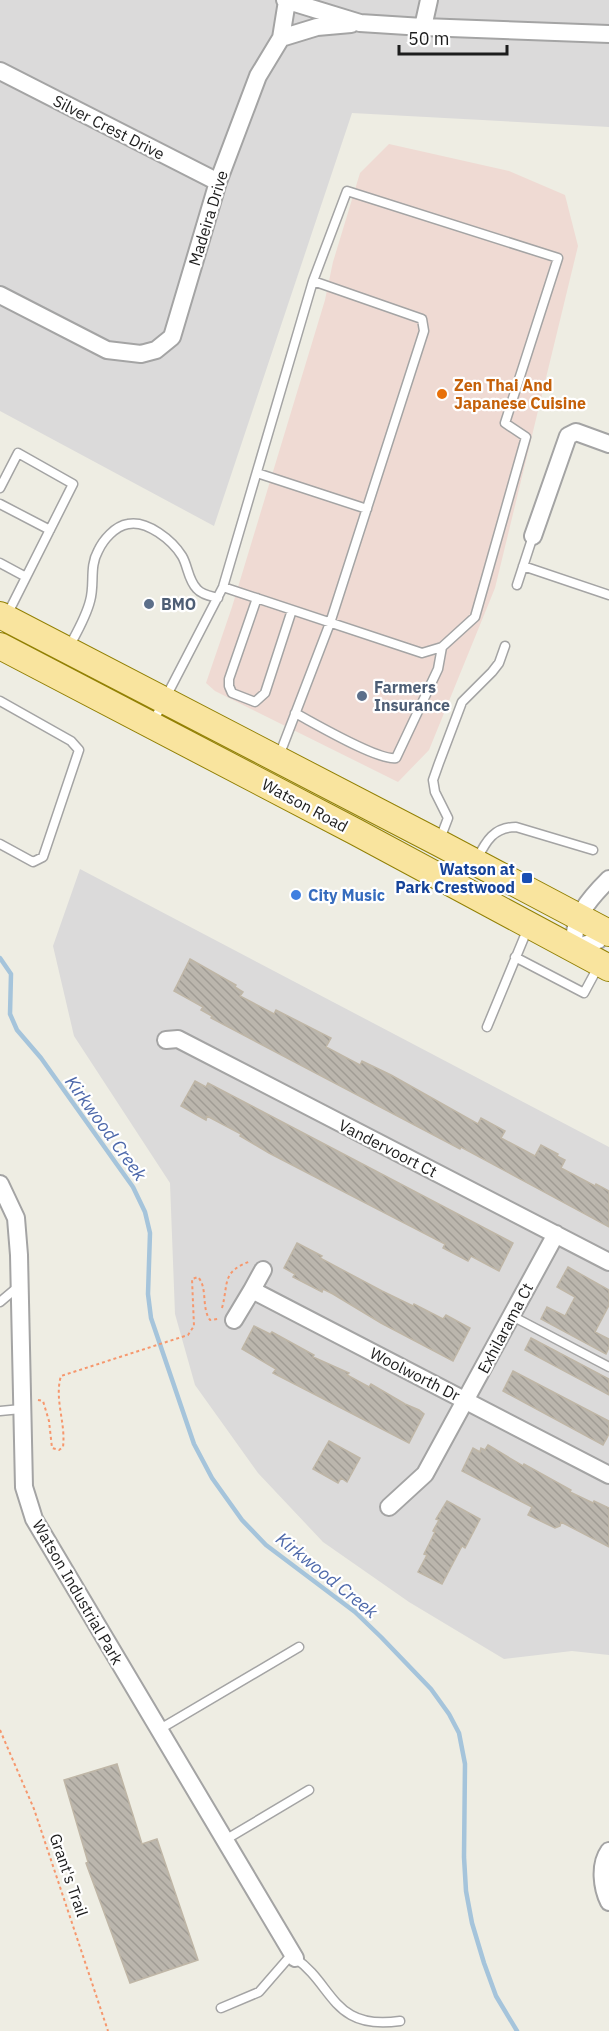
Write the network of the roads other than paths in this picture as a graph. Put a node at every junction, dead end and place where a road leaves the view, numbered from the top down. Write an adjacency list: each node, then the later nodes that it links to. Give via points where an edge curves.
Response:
1 (286, 0): 3 (street); 6 (street, Madeira Drive)
2 (429, 0): 4 (street)
3 (360, 23): 4 (street); 6 (street, via 317,27)
4 (423, 27): 5 (street)
5 (609, 34)
6 (281, 38): 8 (street, Madeira Drive, via 258,76)
7 (0, 71): 8 (street, Silver Crest Drive)
8 (218, 182): 10 (street, Madeira Drive, via 172,337 156,350 141,354 107,350)
9 (313, 281): 12 (lane); 15 (lane, via 422,319 424,331); 29 (lane, via 347,191 558,258 505,423 526,437 475,617)
10 (0, 295)
11 (609, 444): 17 (street, via 576,432 568,436)
12 (257, 473): 15 (lane); 22 (lane)
13 (0, 488): 16 (lane, via 18,453 74,484)
14 (0, 504): 16 (lane)
15 (367, 509): 28 (lane)
16 (50, 530): 20 (lane)
17 (533, 536): 19 (lane)
18 (0, 563): 20 (lane)
19 (523, 566): 21 (lane); 23 (lane)
20 (26, 577): 27 (lane)
21 (517, 585)
22 (223, 586): 24 (lane); 25 (lane)
23 (609, 595)
24 (218, 598): 32 (lane, via 198,590 183,558 165,538 152,529 129,523 119,527 98,550 92,566 91,599); 33 (lane)
25 (257, 598): 26 (lane); 26 (lane, via 229,679 232,693 255,702 265,693)
26 (292, 610): 28 (lane)
27 (3, 617): 32 (main road, Watson Road)
28 (330, 623): 29 (lane, via 422,653); 35 (lane)
29 (442, 646): 35 (lane, via 438,669 396,758 381,756)
30 (505, 646): 38 (lane, via 499,663 462,702 438,763 433,780 435,792 448,818)
31 (1, 648): 36 (main road, Watson Road)
32 (67, 650): 33 (main road, Watson Road)
33 (164, 700): 36 (lane); 37 (main road, Watson Road)
34 (0, 701): 39 (lane, via 71,741 78,750 43,857 33,861)
35 (295, 713): 37 (lane)
36 (151, 725): 44 (main road, Watson Road)
37 (278, 759): 38 (main road, Watson Road)
38 (439, 843): 41 (main road, Watson Road)
39 (0, 844)
40 (593, 850): 41 (lane, via 505,827 486,841)
41 (475, 862): 43 (main road, Watson Road)
42 (609, 879): 43 (street, via 589,899)
43 (579, 918): 45 (main road, Watson Road); 46 (street, via 573,932)
44 (530, 925): 46 (main road, Watson Road); 47 (lane)
45 (608, 931): 46 (street, via 598,940)
46 (574, 949): 48 (main road, Watson Road)
47 (514, 957): 48 (lane, via 584,993); 49 (lane)
48 (604, 965)
49 (487, 1027)
50 (166, 1040): 52 (street, Vandervoort Ct, via 178,1039)
51 (0, 1184): 55 (street, Watson Industrial Park, via 16,1218)
52 (556, 1234): 53 (street, Vandervoort Ct); 58 (street, Exhilarama Ct)
53 (609, 1262)
54 (263, 1270): 56 (street)
55 (19, 1286): 57 (lane); 62 (street, Watson Industrial Park)
56 (252, 1290): 59 (street); 61 (street, Woolworth Dr)
57 (0, 1302)
58 (512, 1316): 60 (lane); 61 (street, Exhilarama Ct)
59 (234, 1320)
60 (609, 1367)
61 (466, 1400): 64 (street, Woolworth Dr); 65 (street, Exhilarama Ct, via 425,1474)
62 (21, 1409): 63 (lane); 67 (street, Watson Industrial Park, via 24,1487 34,1520)
63 (0, 1411)
64 (609, 1475)
65 (389, 1507)
66 (299, 1647): 67 (lane)
67 (160, 1729): 69 (street, Watson Industrial Park)
68 (309, 1790): 69 (lane)
69 (225, 1840): 72 (street, Watson Industrial Park)
70 (609, 1851): 71 (street, via 602,1873)
71 (609, 1902)
72 (293, 1956): 73 (lane, via 259,1992); 74 (lane, via 307,1967 342,2020 359,2028 384,2028)
73 (221, 2008)
74 (400, 2021)

